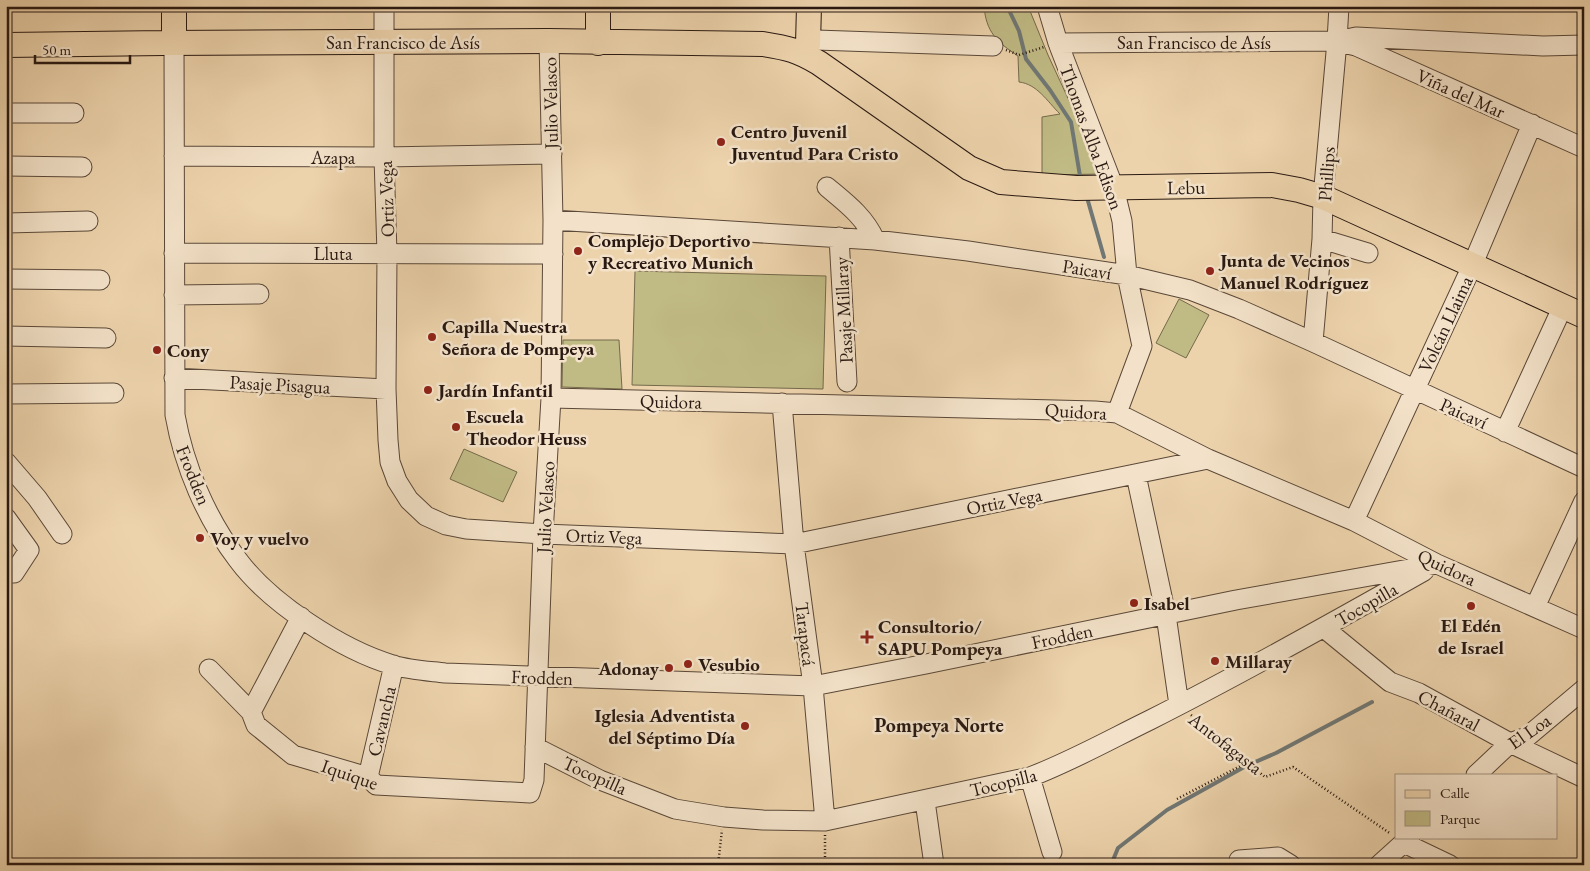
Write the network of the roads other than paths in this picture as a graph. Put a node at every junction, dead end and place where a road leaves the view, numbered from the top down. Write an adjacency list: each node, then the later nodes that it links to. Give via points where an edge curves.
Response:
1 (174, 6): 10 (main road, Frodden)
2 (384, 6): 9 (street, Ortiz Vega)
3 (598, 6): 11 (main road)
4 (809, 6): 16 (main road)
5 (1047, 6): 12 (street, Thomas Alba Edison)
6 (1339, 6): 8 (street, Phillips)
7 (549, 41): 9 (main road, San Francisco de Asís); 11 (main road, San Francisco de Asís); 21 (street, Julio Velasco)
8 (1337, 41): 12 (street, San Francisco de Asís); 14 (street, San Francisco de Asís, via 1356,37); 19 (street, Viña del Mar, via 1356,46); 28 (street, Phillips)
9 (384, 42): 10 (main road, San Francisco de Asís); 23 (street, Ortiz Vega)
10 (174, 43): 13 (main road, San Francisco de Asís); 22 (street, Frodden)
11 (598, 43): 16 (main road, San Francisco de Asís, via 763,44)
12 (1058, 43): 27 (street, Thomas Alba Edison)
13 (6, 45)
14 (1584, 45)
15 (993, 46): 16 (street, San Francisco de Asís, via 816,40)
16 (804, 48): 27 (main road, Lebu, via 969,168 1001,182)
17 (74, 112): 18 (street)
18 (6, 113)
19 (1532, 124): 20 (street, Viña del Mar); 39 (street, Volcán Llaima)
20 (1584, 148)
21 (552, 154): 23 (street, Azapa); 29 (street, Julio Velasco)
22 (174, 156): 23 (street, Azapa); 35 (street, Frodden)
23 (384, 157): 37 (street, Ortiz Vega)
24 (6, 166): 25 (street)
25 (82, 167)
26 (827, 187): 34 (street, via 859,214)
27 (1114, 188): 28 (main road, Lebu, via 1272,185); 40 (street, Thomas Alba Edison, via 1122,221)
28 (1323, 198): 33 (street, Phillips); 39 (main road, Lebu)
29 (553, 220): 32 (street, Paicaví); 38 (street, Julio Velasco)
30 (88, 221): 31 (street)
31 (6, 223)
32 (839, 237): 34 (street, Paicaví); 50 (street, Pasaje Millaray)
33 (1322, 239): 36 (street); 48 (street, Phillips)
34 (875, 240): 40 (street, Paicaví)
35 (174, 253): 37 (street, Lluta); 44 (street, Frodden)
36 (1368, 253)
37 (387, 254): 38 (street, Lluta); 51 (street, Ortiz Vega)
38 (552, 254): 55 (street, Julio Velasco)
39 (1472, 266): 45 (main road, Lebu); 52 (street, Volcán Llaima)
40 (1128, 276): 48 (street, Paicaví, via 1190,290); 57 (street, Thomas Alba Edison, via 1142,346)
41 (6, 279): 42 (street)
42 (100, 280)
43 (259, 294): 44 (street)
44 (174, 295): 49 (street, Frodden)
45 (1573, 311): 58 (street)
46 (6, 336): 47 (street)
47 (106, 338)
48 (1313, 342): 52 (street, Paicaví)
49 (174, 378): 51 (street, Pasaje Pisagua); 74 (street, Frodden, via 179,438 187,465 212,518 238,560 282,604)
50 (847, 382)
51 (386, 389): 68 (street, Ortiz Vega, via 390,462 409,500 426,516 466,529)
52 (1414, 390): 58 (street, Paicaví); 66 (street, Volcán Llaima)
53 (6, 394): 54 (street)
54 (114, 394)
55 (551, 398): 56 (street, Quidora); 68 (street, Julio Velasco)
56 (782, 404): 57 (street, Quidora); 69 (street, Tarapacá)
57 (1117, 413): 59 (street, Quidora)
58 (1505, 432): 61 (street, Paicaví)
59 (1208, 460): 62 (street, Ortiz Vega); 66 (street, Quidora)
60 (6, 462): 63 (street)
61 (1584, 468)
62 (1136, 475): 69 (street, Ortiz Vega); 73 (street, Antofagasta)
63 (14, 476): 67 (street, via 37,498)
64 (1584, 501): 72 (street)
65 (6, 518): 71 (street, via 29,550 14,573)
66 (1354, 521): 70 (street, Quidora)
67 (62, 534)
68 (543, 534): 69 (street, Ortiz Vega); 79 (street, Julio Velasco)
69 (794, 544): 80 (street, Tarapacá)
70 (1437, 564): 72 (street, Quidora); 73 (street, Frodden); 75 (street, Tocopilla)
71 (6, 573)
72 (1535, 607): 76 (street, Quidora)
73 (1166, 615): 80 (street, Frodden); 82 (street, Antofagasta)
74 (301, 617): 77 (street, Frodden, via 361,653); 83 (street)
75 (1324, 628): 82 (street, Tocopilla); 84 (street, Chañaral, via 1390,682 1419,693)
76 (1584, 629)
77 (394, 665): 79 (street, Frodden, via 445,673); 87 (street, Cavancha)
78 (209, 670): 83 (street, Iquique)
79 (539, 677): 80 (street, Frodden); 85 (street, Julio Velasco)
80 (813, 686): 92 (street, Tarapacá)
81 (1584, 688): 84 (street, El Loa, via 1527,737)
82 (1179, 705): 88 (street, Tocopilla)
83 (251, 712): 87 (street, Iquique, via 256,725 293,755)
84 (1510, 743): 86 (street, El Loa); 89 (street, Chañaral)
85 (535, 747): 90 (street, Julio Velasco, via 534,780); 92 (street, Tocopilla, via 600,780 675,809 763,820)
86 (1477, 774)
87 (368, 776): 90 (street, Iquique, via 376,785)
88 (1030, 777): 91 (street, Tocopilla); 94 (street)
89 (1584, 778)
90 (530, 793)
91 (925, 801): 92 (street, Tocopilla); 96 (street)
92 (824, 821)
93 (1407, 840): 98 (street); 99 (street)
94 (1052, 852)
95 (1239, 860): 97 (street, via 1278,857)
96 (934, 865)
97 (1291, 865)
98 (1379, 865)
99 (1450, 865)

